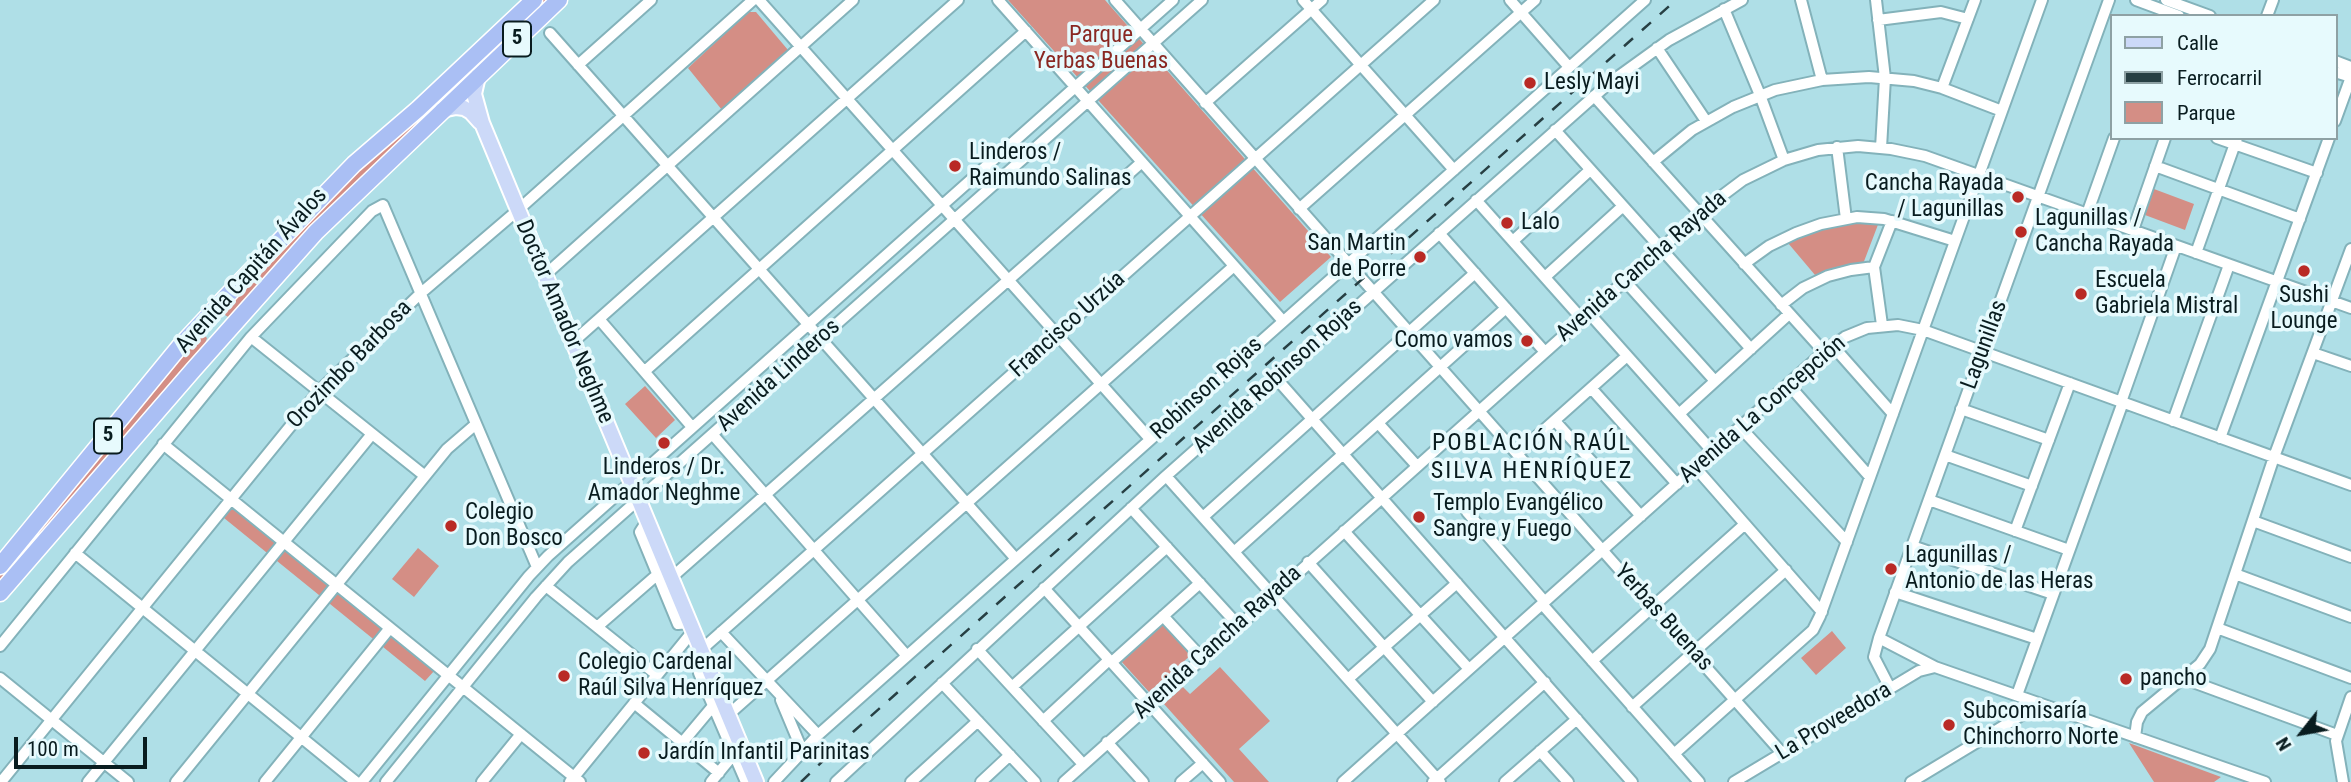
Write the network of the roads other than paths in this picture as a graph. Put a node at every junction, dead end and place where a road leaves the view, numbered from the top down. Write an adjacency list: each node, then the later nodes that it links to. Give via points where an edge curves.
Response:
1 (534, 0): 116 (highway, Avenida Capitán Ávalos / 5, via 336,182)
2 (559, 0): 41 (highway, Avenida Capitán Ávalos / 5)
3 (651, 0): 38 (street)
4 (753, 0): 55 (street, Orozimbo Barbosa)
5 (759, 0): 36 (street)
6 (853, 0): 36 (street)
7 (958, 0): 49 (street)
8 (998, 0): 33 (street)
9 (1115, 0): 32 (street, Yerbas Buenas)
10 (1173, 0): 32 (street, Avenida Linderos)
11 (1202, 0): 35 (street, Avenida Linderos)
12 (1303, 0): 26 (street)
13 (1322, 0): 26 (street)
14 (1434, 0): 39 (street, Francisco Urzúa)
15 (1510, 0): 28 (street)
16 (1535, 0): 28 (street)
17 (1645, 0): 40 (street, Robinson Rojas)
18 (1801, 0): 44 (street)
19 (1876, 0): 31 (street)
20 (1975, 0): 30 (street)
21 (2042, 0): 53 (street)
22 (2109, 0): 78 (street, Lagunillas)
23 (2136, 0): 25 (street)
24 (1738, 1): 27 (street, Avenida Robinson Rojas)
25 (2162, 8): 29 (street)
26 (1312, 9): 39 (street); 51 (street)
27 (1724, 9): 37 (street, Avenida Robinson Rojas); 47 (street)
28 (1521, 13): 40 (street); 54 (street)
29 (2198, 14)
30 (1968, 19): 31 (street, via 1941,12); 46 (street)
31 (1878, 20): 43 (street)
32 (1140, 29): 35 (street, Yerbas Buenas); 45 (street, Avenida Linderos)
33 (1026, 31): 45 (street); 66 (street)
34 (550, 33): 38 (street)
35 (1153, 43): 50 (street, Avenida Linderos); 51 (street, Yerbas Buenas)
36 (801, 47): 49 (street); 71 (street)
37 (1657, 48): 48 (street, Avenida Robinson Rojas); 57 (street)
38 (578, 65): 55 (street)
39 (1361, 65): 54 (street); 67 (street, Francisco Urzúa)
40 (1569, 67): 73 (street, Robinson Rojas)
41 (478, 76): 52 (highway, Avenida Capitán Ávalos / 5); 58 (main road, Doctor Amador Neghme, via 474,94)
42 (2351, 77): 56 (street)
43 (1885, 78): 44 (street); 46 (street); 65 (street)
44 (1822, 80): 47 (street)
45 (1075, 87): 50 (street); 80 (street, Avenida Linderos)
46 (1942, 88): 53 (street)
47 (1760, 95): 57 (street); 68 (street)
48 (1594, 96): 59 (street, Avenida Robinson Rojas); 70 (street)
49 (847, 99): 66 (street); 87 (street)
50 (1088, 101): 69 (street); 90 (street, Avenida Linderos)
51 (1206, 103): 67 (street, Yerbas Buenas)
52 (442, 110): 58 (main road, via 464,108); 122 (highway, Avenida Capitán Ávalos / 5, via 328,219)
53 (2002, 111): 76 (street)
54 (1405, 115): 73 (street); 82 (street)
55 (623, 116): 71 (street); 83 (street, Orozimbo Barbosa)
56 (2337, 116)
57 (1706, 121): 70 (street)
58 (481, 123): 83 (main road, Doctor Amador Neghme)
59 (1555, 130): 74 (street); 79 (street, Avenida Robinson Rojas)
60 (2113, 140): 85 (street)
61 (2164, 140): 72 (street)
62 (2328, 140): 75 (street)
63 (2236, 141): 75 (street); 77 (street)
64 (1837, 147): 65 (street, Avenida Cancha Rayada); 68 (street, Avenida Cancha Rayada); 88 (street)
65 (1881, 148): 76 (street, Avenida Cancha Rayada, via 1925,156)
66 (892, 150): 80 (street); 105 (street)
67 (1255, 159): 82 (street, Yerbas Buenas); 86 (street, Francisco Urzúa)
68 (1784, 160): 84 (street, Avenida Cancha Rayada, via 1743,180)
69 (1142, 162): 86 (street); 109 (street)
70 (1653, 162): 84 (street)
71 (668, 166): 87 (street); 107 (street)
72 (2155, 166): 77 (street); 92 (street)
73 (1454, 170): 100 (street, Robinson Rojas)
74 (1590, 170): 81 (street); 95 (street)
75 (2317, 173): 89 (street)
76 (1979, 175): 78 (street, Avenida Cancha Rayada); 94 (street)
77 (2219, 189): 89 (street); 99 (street)
78 (2038, 196): 85 (street, Avenida Cancha Rayada); 136 (street, Lagunillas)
79 (1476, 200): 93 (street, Avenida Robinson Rojas); 95 (street)
80 (942, 205): 90 (street); 124 (street, Avenida Linderos)
81 (1623, 206): 97 (street); 108 (street)
82 (1299, 209): 100 (street, Yerbas Buenas)
83 (518, 210): 107 (main road, Doctor Amador Neghme); 112 (street, Orozimbo Barbosa)
84 (1700, 214): 97 (street, Avenida Cancha Rayada); 101 (street)
85 (2087, 214): 92 (street, Avenida Cancha Rayada)
86 (1190, 216): 103 (street); 129 (street, Francisco Urzúa)
87 (713, 218): 105 (street); 121 (street)
88 (1846, 219): 91 (street); 101 (street, via 1796,233)
89 (2300, 219): 111 (street)
90 (955, 220): 109 (street); 131 (street, Avenida Linderos)
91 (1892, 221): 94 (street); 104 (street)
92 (2133, 230): 96 (street, Avenida Cancha Rayada)
93 (1439, 233): 106 (street); 113 (street, Avenida Robinson Rojas)
94 (1955, 240): 126 (street)
95 (1513, 241): 108 (street)
96 (2176, 246): 99 (street, Avenida Cancha Rayada); 151 (street)
97 (1661, 249): 110 (street, Avenida Cancha Rayada); 134 (street)
98 (2351, 249): 114 (street)
99 (2196, 253): 102 (street, Avenida Cancha Rayada)
100 (1348, 264): 113 (street, Yerbas Buenas); 123 (street, Robinson Rojas)
101 (1744, 264): 115 (street)
102 (2229, 265): 111 (street, Avenida Cancha Rayada); 158 (street)
103 (1234, 266): 123 (street); 146 (street)
104 (1874, 267): 115 (street, via 1828,276); 125 (street)
105 (759, 269): 124 (street); 142 (street)
106 (1475, 273): 117 (street); 128 (street)
107 (545, 275): 132 (main road, Doctor Amador Neghme)
108 (1545, 277): 120 (street)
109 (1008, 280): 129 (street); 150 (street)
110 (1625, 281): 120 (street, Avenida Cancha Rayada); 144 (street)
111 (2278, 282): 114 (street, Avenida Cancha Rayada); 165 (street)
112 (421, 293): 130 (street, via 383,205); 149 (street, Orozimbo Barbosa); 160 (street)
113 (1373, 293): 128 (street, Yerbas Buenas); 143 (street, Avenida Robinson Rojas)
114 (2332, 301): 118 (street, Avenida Cancha Rayada); 138 (street)
115 (1781, 305): 119 (street)
116 (216, 306): 122 (highway, via 223,320); 127 (highway, Avenida Capitán Ávalos / 5)
117 (1506, 308): 137 (street); 141 (street)
118 (2351, 308)
119 (1789, 314): 134 (street); 135 (street)
120 (1585, 316): 137 (street, Avenida Cancha Rayada); 139 (street)
121 (599, 319): 132 (street); 142 (street)
122 (237, 321): 133 (highway, Avenida Capitán Ávalos / 5)
123 (1283, 321): 166 (street, Robinson Rojas)
124 (808, 324): 131 (street); 161 (street, Avenida Linderos)
125 (1882, 326): 126 (street, Avenida La Concepción); 135 (street, Avenida La Concepción, via 1852,333)
126 (1923, 330): 136 (street, Avenida La Concepción); 155 (street)
127 (193, 331): 133 (highway, via 205,328); 210 (highway, Avenida Capitán Ávalos / 5)
128 (1409, 332): 141 (street, Yerbas Buenas); 156 (street)
129 (1057, 334): 146 (street); 170 (street, Francisco Urzúa)
130 (250, 337): 149 (street); 168 (street)
131 (821, 339): 150 (street); 164 (street, Avenida Linderos)
132 (573, 342): 180 (main road, Doctor Amador Neghme)
133 (213, 347): 221 (highway, Avenida Capitán Ávalos / 5)
134 (1751, 349): 144 (street)
135 (1828, 349): 147 (street, Avenida La Concepción); 155 (street)
136 (1982, 351): 145 (street, Avenida La Concepción); 152 (street, Lagunillas)
137 (1545, 352): 153 (street, Avenida Cancha Rayada)
138 (2313, 353): 140 (street); 174 (street)
139 (1627, 356): 148 (street); 154 (street)
140 (2351, 366)
141 (1440, 368): 153 (street, Yerbas Buenas); 159 (street)
142 (645, 371): 161 (street)
143 (1276, 378): 156 (street); 178 (street, Avenida Robinson Rojas)
144 (1715, 381): 154 (street)
145 (2070, 383): 151 (street, Avenida La Concepción); 167 (street)
146 (1101, 384): 166 (street); 189 (street)
147 (1788, 384): 162 (street, Avenida La Concepción); 179 (street)
148 (1591, 388): 157 (street); 181 (street)
149 (319, 391): 163 (street); 186 (street, Orozimbo Barbosa)
150 (874, 399): 170 (street); 184 (street)
151 (2122, 402): 158 (street, Avenida La Concepción); 204 (street)
152 (1961, 409): 167 (street); 173 (street, Lagunillas)
153 (1478, 411): 171 (street, Yerbas Buenas); 175 (street, Avenida Cancha Rayada)
154 (1679, 414): 169 (street)
155 (1893, 414): 179 (street)
156 (1312, 419): 172 (street); 193 (street)
157 (1555, 421): 171 (street); 192 (street)
158 (2172, 421): 165 (street, Avenida La Concepción)
159 (1378, 423): 172 (street); 175 (street)
160 (477, 424): 177 (street, via 447,449); 211 (street)
161 (692, 427): 180 (street, Avenida Linderos)
162 (1740, 427): 169 (street, Avenida La Concepción); 199 (street)
163 (372, 434): 177 (street); 198 (street)
164 (713, 435): 184 (street); 187 (street, Avenida Linderos)
165 (2220, 438): 174 (street, Avenida La Concepción)
166 (1150, 439): 208 (street, Robinson Rojas)
167 (2049, 440): 183 (street)
168 (163, 444): 186 (street); 206 (street)
169 (1713, 452): 176 (street, Avenida La Concepción)
170 (923, 453): 189 (street); 202 (street, Francisco Urzúa)
171 (1517, 454): 203 (street, Yerbas Buenas)
172 (1343, 455): 185 (street); 205 (street)
173 (1945, 455): 183 (street); 188 (street, Lagunillas)
174 (2274, 457): 182 (street, Avenida La Concepción); 194 (street)
175 (1417, 466): 185 (street, Avenida Cancha Rayada)
176 (1695, 467): 181 (street, Avenida La Concepción); 195 (street)
177 (425, 476): 217 (street)
178 (1166, 476): 190 (street, Avenida Robinson Rojas); 193 (street)
179 (1870, 477): 199 (street)
180 (631, 481): 187 (main road, Doctor Amador Neghme); 211 (street, Avenida Linderos)
181 (1676, 484): 192 (street, Avenida La Concepción)
182 (2351, 485)
183 (2032, 486): 197 (street)
184 (766, 495): 202 (street); 214 (street)
185 (1381, 498): 196 (street, Avenida Cancha Rayada); 216 (street)
186 (231, 499): 198 (street); 227 (street, Orozimbo Barbosa)
187 (639, 500): 214 (main road, Doctor Amador Neghme); 218 (street, Avenida Linderos)
188 (1929, 500): 197 (street); 200 (street, Lagunillas)
189 (967, 504): 208 (street); 224 (street)
190 (1131, 508): 201 (street); 219 (street, Avenida Robinson Rojas)
191 (1466, 512): 225 (street)
192 (1641, 516): 203 (street, Avenida La Concepción)
193 (1203, 517): 205 (street)
194 (2253, 521): 207 (street); 213 (street)
195 (1745, 524): 212 (street); 226 (street)
196 (1344, 531): 209 (street, Avenida Cancha Rayada); 229 (street)
197 (2015, 531): 204 (street)
198 (284, 542): 217 (street); 245 (street)
199 (1847, 542): 228 (street)
200 (1912, 546): 220 (street, Lagunillas); 223 (street)
201 (1167, 547): 215 (street); 233 (street)
202 (814, 550): 224 (street); 238 (street, Francisco Urzúa)
203 (1602, 550): 225 (street, Avenida La Concepción); 226 (street, Yerbas Buenas)
204 (2069, 550): 223 (street)
205 (1234, 552): 222 (street)
206 (75, 553): 227 (street); 242 (street)
207 (2351, 557)
208 (1016, 559): 247 (street, Robinson Rojas)
209 (1308, 562): 222 (street, Avenida Cancha Rayada); 243 (street)
210 (0, 566)
211 (537, 567): 254 (street, Avenida Linderos)
212 (1786, 570): 228 (street); 246 (street)
213 (2235, 574): 231 (street); 237 (street)
214 (664, 576): 234 (street); 235 (main road, Doctor Amador Neghme)
215 (1200, 583): 230 (street); 232 (street)
216 (1457, 583): 229 (street); 239 (street)
217 (337, 585): 236 (street); 267 (street)
218 (546, 586): 234 (street); 263 (street, Avenida Linderos)
219 (1044, 588): 233 (street); 244 (street, Avenida Robinson Rojas)
220 (1895, 592): 240 (street, Lagunillas); 241 (street)
221 (0, 593)
222 (1272, 594): 232 (street, Avenida Cancha Rayada); 259 (street)
223 (2053, 594): 241 (street)
224 (859, 600): 247 (street); 260 (street)
225 (1543, 603): 239 (street, Avenida La Concepción); 251 (street)
226 (1653, 606): 246 (street, Yerbas Buenas); 251 (street)
227 (143, 608): 245 (street); 279 (street, Orozimbo Barbosa)
228 (1821, 613): 270 (street, via 1813,629)
229 (1421, 615): 243 (street); 253 (street)
230 (1163, 616): 249 (street); 250 (street)
231 (2351, 617)
232 (1238, 625): 249 (street, Avenida Cancha Rayada)
233 (1079, 626): 250 (street); 264 (street)
234 (597, 627): 255 (street)
235 (692, 627): 248 (main road, Doctor Amador Neghme); 255 (street)
236 (390, 628): 254 (street); 286 (street)
237 (2217, 628): 257 (street, via 2204,660); 258 (street)
238 (721, 632): 248 (street, Francisco Urzúa); 260 (street)
239 (1505, 637): 253 (street, Avenida La Concepción); 261 (street)
240 (1879, 638): 252 (street); 265 (street, Lagunillas, via 1874,657)
241 (2037, 639): 268 (street)
242 (0, 646)
243 (1384, 647): 259 (street); 271 (street)
244 (977, 649): 262 (street, Avenida Robinson Rojas); 264 (street)
245 (195, 650): 267 (street); 296 (street)
246 (1694, 652): 270 (street, Yerbas Buenas); 276 (street)
247 (907, 656): 284 (street, Robinson Rojas)
248 (704, 657): 275 (street, Doctor Amador Neghme, via 699,673); 277 (main road, Doctor Amador Neghme)
249 (1202, 657): 273 (street, Avenida Cancha Rayada)
250 (1111, 661): 273 (street); 281 (street)
251 (1592, 661): 276 (street)
252 (1935, 667): 265 (street, La Proveedora); 268 (street)
253 (1469, 669): 271 (street, Avenida La Concepción)
254 (449, 675): 263 (street); 310 (street, Avenida Linderos)
255 (657, 676): 272 (street)
256 (0, 678): 279 (street)
257 (2182, 678): 285 (street); 287 (street, via 2140,716)
258 (2351, 678)
259 (1348, 679): 283 (street)
260 (767, 682): 266 (street); 277 (street)
261 (1545, 682): 278 (street); 302 (street)
262 (942, 683): 280 (street); 315 (street, Avenida Robinson Rojas)
263 (463, 687): 282 (street); 311 (street, Avenida Linderos)
264 (1012, 687): 281 (street)
265 (1890, 688): 292 (street, La Proveedora)
266 (777, 691): 284 (street); 290 (street)
267 (248, 694): 286 (street); 307 (street)
268 (2017, 695): 274 (street)
269 (2351, 697): 285 (street)
270 (1735, 699): 292 (street, Yerbas Buenas); 294 (street)
271 (1433, 702): 283 (street, Avenida La Concepción)
272 (634, 703): 288 (street); 301 (street)
273 (1149, 704): 289 (street, Avenida Cancha Rayada); 297 (street)
274 (2040, 704): 287 (street); 300 (street)
275 (713, 706): 288 (street); 293 (street, Doctor Amador Neghme)
276 (1632, 707): 294 (street)
277 (728, 715): 313 (main road, Doctor Amador Neghme)
278 (1577, 719): 291 (street); 326 (street)
279 (51, 720): 296 (street); 304 (street, Orozimbo Barbosa)
280 (978, 721): 295 (street); 316 (street)
281 (1043, 721): 298 (street)
282 (521, 734): 301 (street); 312 (street)
283 (1397, 734): 302 (street); 323 (street, Avenida La Concepción)
284 (818, 735): 290 (street, Robinson Rojas)
285 (2337, 735): 330 (street)
286 (301, 737): 308 (street); 309 (street)
287 (2136, 737): 303 (street)
288 (682, 743): 299 (street)
289 (1107, 743): 298 (street, Avenida Cancha Rayada); 320 (street)
290 (802, 750): 314 (street, Robinson Rojas)
291 (1540, 751): 324 (street); 325 (street)
292 (1782, 753): 328 (street, La Proveedora)
293 (734, 754): 299 (street); 313 (street, Doctor Amador Neghme)
294 (1674, 754): 327 (street)
295 (1010, 755): 317 (street); 318 (street)
296 (104, 762): 305 (street); 306 (street)
297 (1203, 763): 321 (street); 322 (street)
298 (1083, 764): 319 (street, Avenida Cancha Rayada)
299 (715, 778)
300 (1925, 778): 329 (street)
301 (575, 780)
302 (1436, 781)
303 (2255, 781)
304 (1, 782)
305 (88, 782)
306 (128, 782)
307 (176, 782)
308 (265, 782)
309 (356, 782)
310 (362, 782)
311 (386, 782)
312 (482, 782)
313 (752, 782)
314 (774, 782)
315 (837, 782)
316 (911, 782)
317 (981, 782)
318 (1035, 782)
319 (1064, 782)
320 (1143, 782)
321 (1181, 782)
322 (1220, 782)
323 (1343, 782)
324 (1505, 782)
325 (1568, 782)
326 (1632, 782)
327 (1699, 782)
328 (1734, 782)
329 (1912, 782)
330 (2343, 782)

